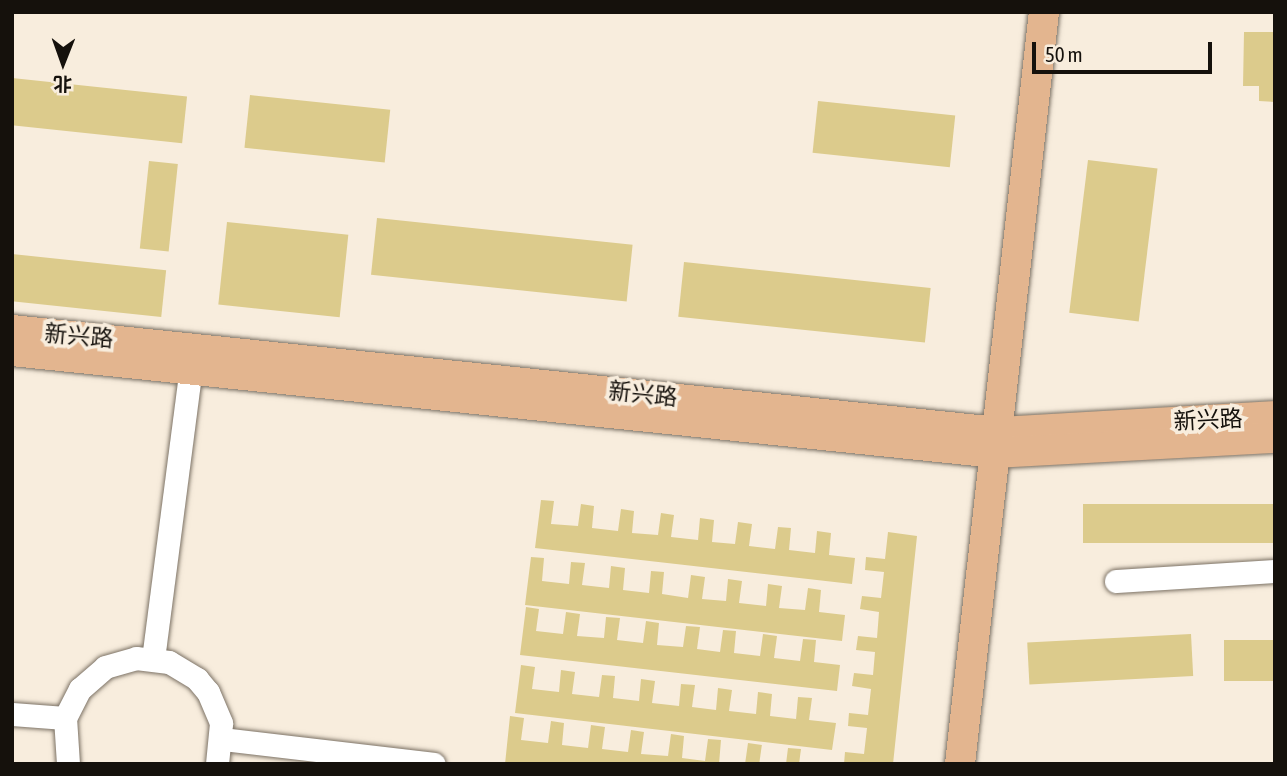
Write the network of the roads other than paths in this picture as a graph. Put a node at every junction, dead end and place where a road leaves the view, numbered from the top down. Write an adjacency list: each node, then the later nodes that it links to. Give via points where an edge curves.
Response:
1 (1044, 12): 7 (main road)
2 (12, 330): 4 (main road, 新兴路)
3 (12, 351): 4 (main road, 新兴路)
4 (193, 357): 7 (main road, 新兴路); 10 (street)
5 (1275, 416): 7 (main road, 新兴路)
6 (1275, 438): 7 (main road, 新兴路)
7 (996, 442): 17 (main road)
8 (1275, 571): 9 (street)
9 (1116, 581)
10 (153, 659): 12 (street, via 120,661 98,672 80,689); 13 (street, via 197,679 216,706)
11 (12, 714): 12 (street)
12 (65, 718): 14 (street)
13 (222, 739): 15 (street); 16 (street)
14 (68, 764)
15 (217, 764)
16 (434, 764)
17 (960, 764)

